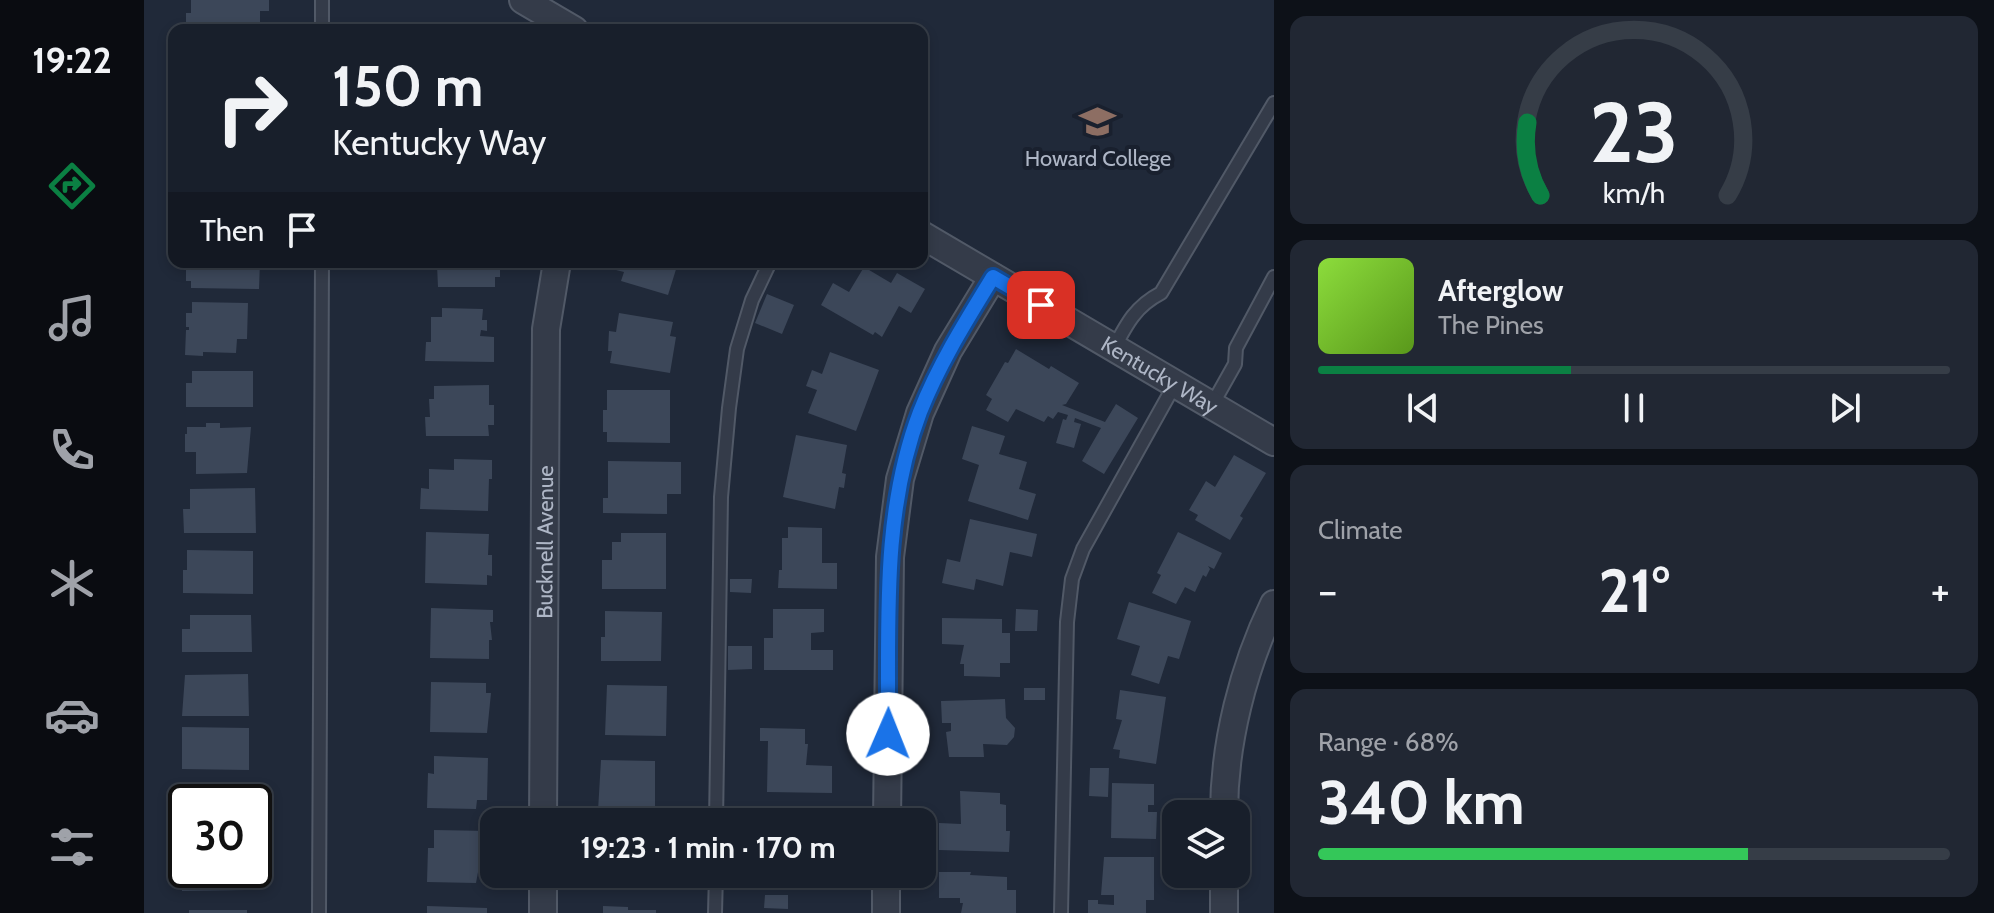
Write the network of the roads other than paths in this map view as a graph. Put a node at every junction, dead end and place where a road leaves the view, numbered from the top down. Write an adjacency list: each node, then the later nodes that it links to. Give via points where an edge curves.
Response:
1 (322, 0): 3 (lane)
2 (523, 0): 4 (street)
3 (322, 24)
4 (564, 24)
5 (1274, 103): 12 (lane, via 1161,293 1131,315)
6 (928, 239): 10 (street, Kentucky Way)
7 (322, 268): 25 (lane)
8 (556, 268): 18 (street, Bucknell Avenue, via 546,329)
9 (767, 268): 19 (lane, via 737,349 729,408 721,497)
10 (993, 277): 12 (street, Kentucky Way); 20 (street, via 936,376 900,479 890,557)
11 (1274, 277): 14 (lane)
12 (1114, 348): 13 (street, Kentucky Way)
13 (1175, 384): 14 (street, Kentucky Way); 29 (lane, via 1083,549 1072,579)
14 (1212, 405): 15 (street, Kentucky Way)
15 (1274, 442)
16 (1274, 604): 17 (street, via 1259,636 1230,740)
17 (1225, 800)
18 (543, 808)
19 (716, 808)
20 (887, 808)
21 (543, 888): 26 (street)
22 (716, 888): 27 (lane)
23 (886, 888): 28 (street)
24 (1224, 888): 30 (street)
25 (319, 913)
26 (543, 913)
27 (715, 913)
28 (886, 913)
29 (1061, 913)
30 (1224, 913)

